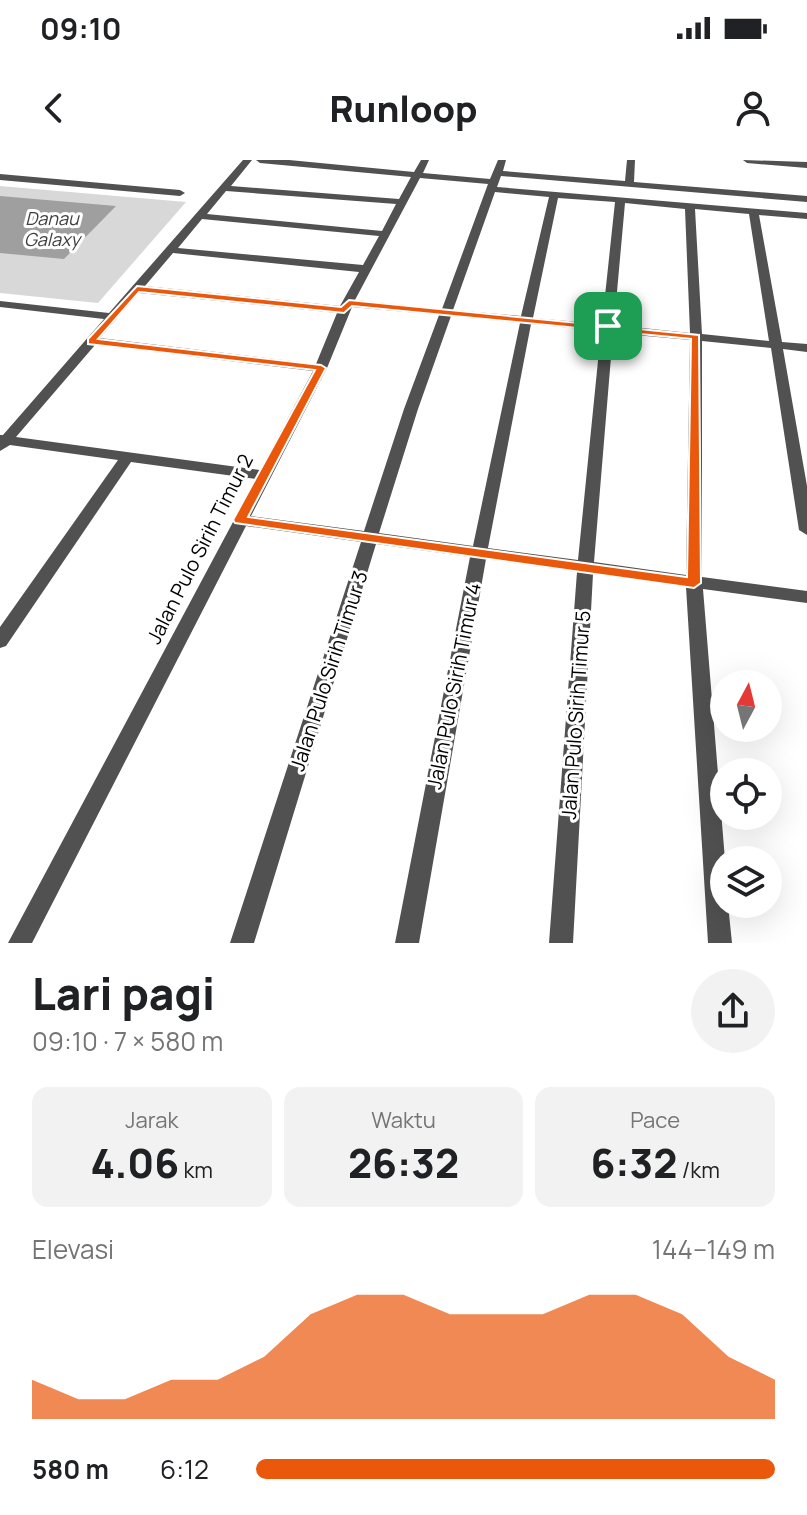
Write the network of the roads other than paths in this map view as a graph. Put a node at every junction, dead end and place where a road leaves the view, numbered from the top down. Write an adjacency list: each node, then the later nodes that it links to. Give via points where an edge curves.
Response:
1 (248, 160): 11 (street)
2 (260, 160): 7 (street)
3 (502, 160): 9 (street, Jalan Pulo Sirih Timur 3)
4 (631, 160): 10 (street)
5 (747, 160): 6 (street)
6 (807, 165)
7 (421, 167): 9 (street); 16 (street, Jalan Pulo Sirih Timur 2)
8 (0, 177): 12 (street)
9 (494, 181): 10 (street, via 560,173); 13 (street); 27 (street, Jalan Pulo Sirih Timur 3)
10 (629, 184): 14 (street)
11 (224, 188): 16 (street); 19 (street)
12 (180, 193)
13 (554, 195): 15 (street); 29 (street, Jalan Pulo Sirih Timur 4)
14 (807, 199)
15 (620, 200): 17 (street); 30 (street, Jalan Pulo Sirih Timur 5)
16 (403, 202): 21 (street, Jalan Pulo Sirih Timur 2)
17 (690, 206): 18 (street); 31 (street)
18 (754, 212): 20 (street); 33 (street)
19 (199, 216): 21 (street); 22 (street)
20 (807, 216)
21 (385, 234): 23 (street, Jalan Pulo Sirih Timur 2)
22 (171, 250): 23 (street); 24 (street)
23 (367, 269): 26 (street, Jalan Pulo Sirih Timur 2)
24 (137, 289): 26 (street); 28 (street)
25 (0, 304): 28 (street)
26 (346, 306): 27 (street); 35 (street, Jalan Pulo Sirih Timur 2)
27 (446, 312): 29 (street); 41 (street, Jalan Pulo Sirih Timur 3)
28 (113, 317): 32 (street)
29 (525, 319): 30 (street); 42 (street, Jalan Pulo Sirih Timur 4)
30 (608, 326): 31 (street); 43 (street, Jalan Pulo Sirih Timur 5)
31 (696, 337): 33 (street); 44 (street)
32 (91, 341): 35 (street); 36 (street)
33 (776, 345): 34 (street); 40 (street)
34 (807, 348)
35 (321, 368): 38 (street, Jalan Pulo Sirih Timur 2)
36 (2, 442): 37 (street)
37 (128, 456): 38 (street); 46 (street)
38 (263, 475): 39 (street, Jalan Pulo Sirih Timur 2)
39 (240, 520): 41 (street); 47 (street, Jalan Pulo Sirih Timur 2)
40 (807, 530)
41 (372, 539): 42 (street); 48 (street, Jalan Pulo Sirih Timur 3)
42 (479, 555): 43 (street); 49 (street, Jalan Pulo Sirih Timur 4)
43 (585, 568): 44 (street); 50 (street, Jalan Pulo Sirih Timur 5)
44 (694, 583): 45 (street); 51 (street)
45 (807, 597)
46 (0, 641)
47 (20, 943)
48 (242, 943)
49 (407, 943)
50 (561, 943)
51 (720, 943)

